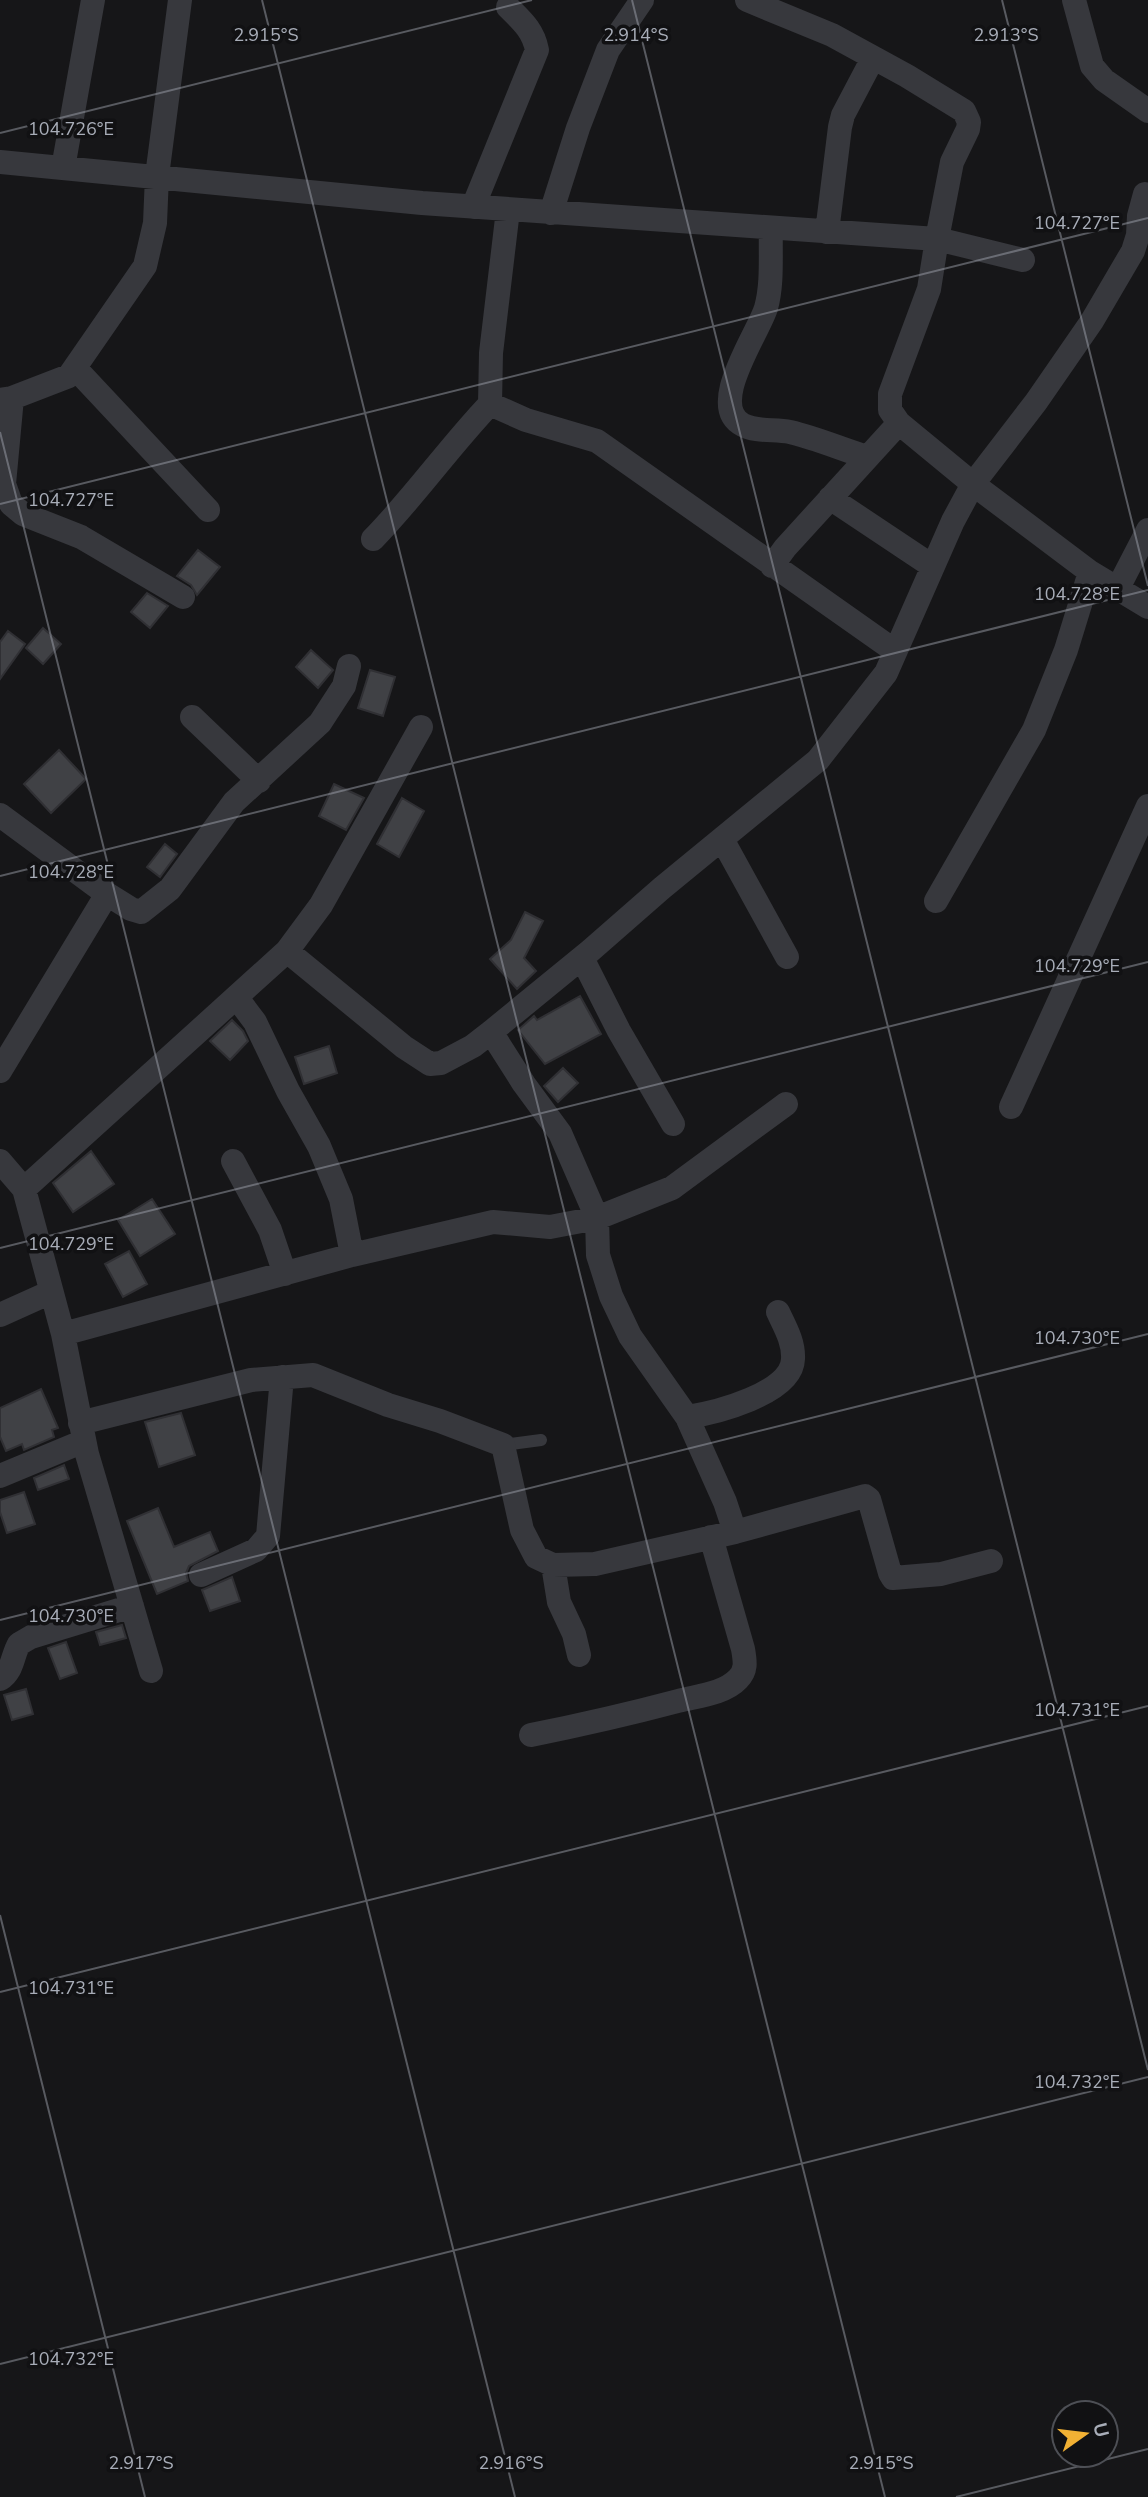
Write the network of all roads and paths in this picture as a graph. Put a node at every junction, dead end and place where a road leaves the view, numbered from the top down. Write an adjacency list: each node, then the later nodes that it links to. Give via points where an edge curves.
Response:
1 (93, 0): 10 (street)
2 (180, 0): 11 (street)
3 (642, 0): 15 (street, via 608,50)
4 (747, 0): 7 (street)
5 (1074, 0): 8 (street, via 1092,66)
6 (508, 7): 13 (street, via 528,26 537,50)
7 (873, 58): 17 (street, via 843,115); 18 (street, via 948,100 964,111 969,122 952,162)
8 (1148, 111)
9 (0, 162): 10 (street)
10 (63, 168): 11 (street)
11 (157, 176): 13 (street); 20 (street, via 155,223 145,266)
12 (1145, 194): 25 (street, via 1133,251 1092,321)
13 (473, 207): 14 (street)
14 (508, 210): 15 (street); 22 (street, via 491,353)
15 (551, 213): 16 (street)
16 (771, 228): 17 (street); 24 (street, via 765,310 745,348 729,398 732,415 746,426 790,432)
17 (827, 232): 18 (street)
18 (937, 239): 19 (street); 23 (street, via 929,289 890,394 890,410)
19 (1023, 260)
20 (76, 369): 21 (street, via 69,376); 27 (street)
21 (6, 399): 34 (street, via 4,484 11,504 23,514 81,537)
22 (490, 404): 29 (street); 30 (street, via 526,421 597,441)
23 (899, 423): 24 (street); 25 (street)
24 (867, 457): 26 (street)
25 (973, 484): 31 (street); 32 (street)
26 (830, 498): 30 (street); 31 (street)
27 (208, 510)
28 (1148, 530): 33 (street)
29 (373, 539)
30 (772, 566): 36 (street)
31 (932, 566): 36 (street)
32 (1090, 572): 33 (street); 45 (street, via 1034,730)
33 (1118, 588): 35 (street)
34 (183, 597)
35 (1148, 607)
36 (895, 651): 43 (street, via 886,673 818,760)
37 (349, 666): 40 (street, via 344,686 320,723)
38 (192, 717): 40 (street)
39 (421, 727): 46 (street, via 321,905)
40 (259, 780): 44 (street, via 234,802 170,889 148,909 137,912)
41 (1148, 806): 53 (street)
42 (0, 815): 44 (street)
43 (722, 839): 47 (street); 48 (street)
44 (107, 894): 51 (street)
45 (936, 901)
46 (287, 951): 49 (street); 50 (street, via 404,1048 430,1063 452,1059)
47 (787, 957)
48 (582, 958): 50 (street); 54 (street)
49 (237, 998): 57 (street); 59 (street, via 256,1022 319,1146 341,1199)
50 (491, 1032): 58 (street, via 560,1133)
51 (0, 1071)
52 (786, 1104): 58 (street, via 672,1188)
53 (1011, 1107)
54 (673, 1124)
55 (0, 1161): 57 (street)
56 (233, 1161): 60 (street, via 270,1230)
57 (24, 1189): 61 (street)
58 (597, 1218): 59 (street, via 550,1227 492,1222); 66 (street, via 598,1255 611,1296 630,1336)
59 (352, 1255): 60 (street)
60 (285, 1274): 64 (street)
61 (51, 1292): 63 (street); 64 (street)
62 (778, 1312): 66 (street, via 791,1341 793,1360 785,1379 716,1412)
63 (0, 1315)
64 (63, 1334): 67 (street)
65 (282, 1377): 67 (street, via 251,1380); 69 (street, via 313,1375); 74 (street, via 268,1536 256,1550)
66 (687, 1417): 71 (street, via 725,1502)
67 (82, 1432): 70 (street); 75 (street)
68 (541, 1440): 69 (lane)
69 (503, 1445): 73 (street, via 522,1530 536,1557)
70 (0, 1476)
71 (723, 1534): 72 (street, via 865,1496 893,1578 941,1574); 73 (street, via 594,1564); 79 (street, via 746,1664 736,1682 619,1717)
72 (991, 1562)
73 (553, 1565): 76 (street, via 559,1602)
74 (201, 1575)
75 (132, 1606): 77 (street); 78 (street, via 31,1637 19,1644 13,1663)
76 (579, 1655)
77 (151, 1671)
78 (0, 1679)
79 (531, 1735)

